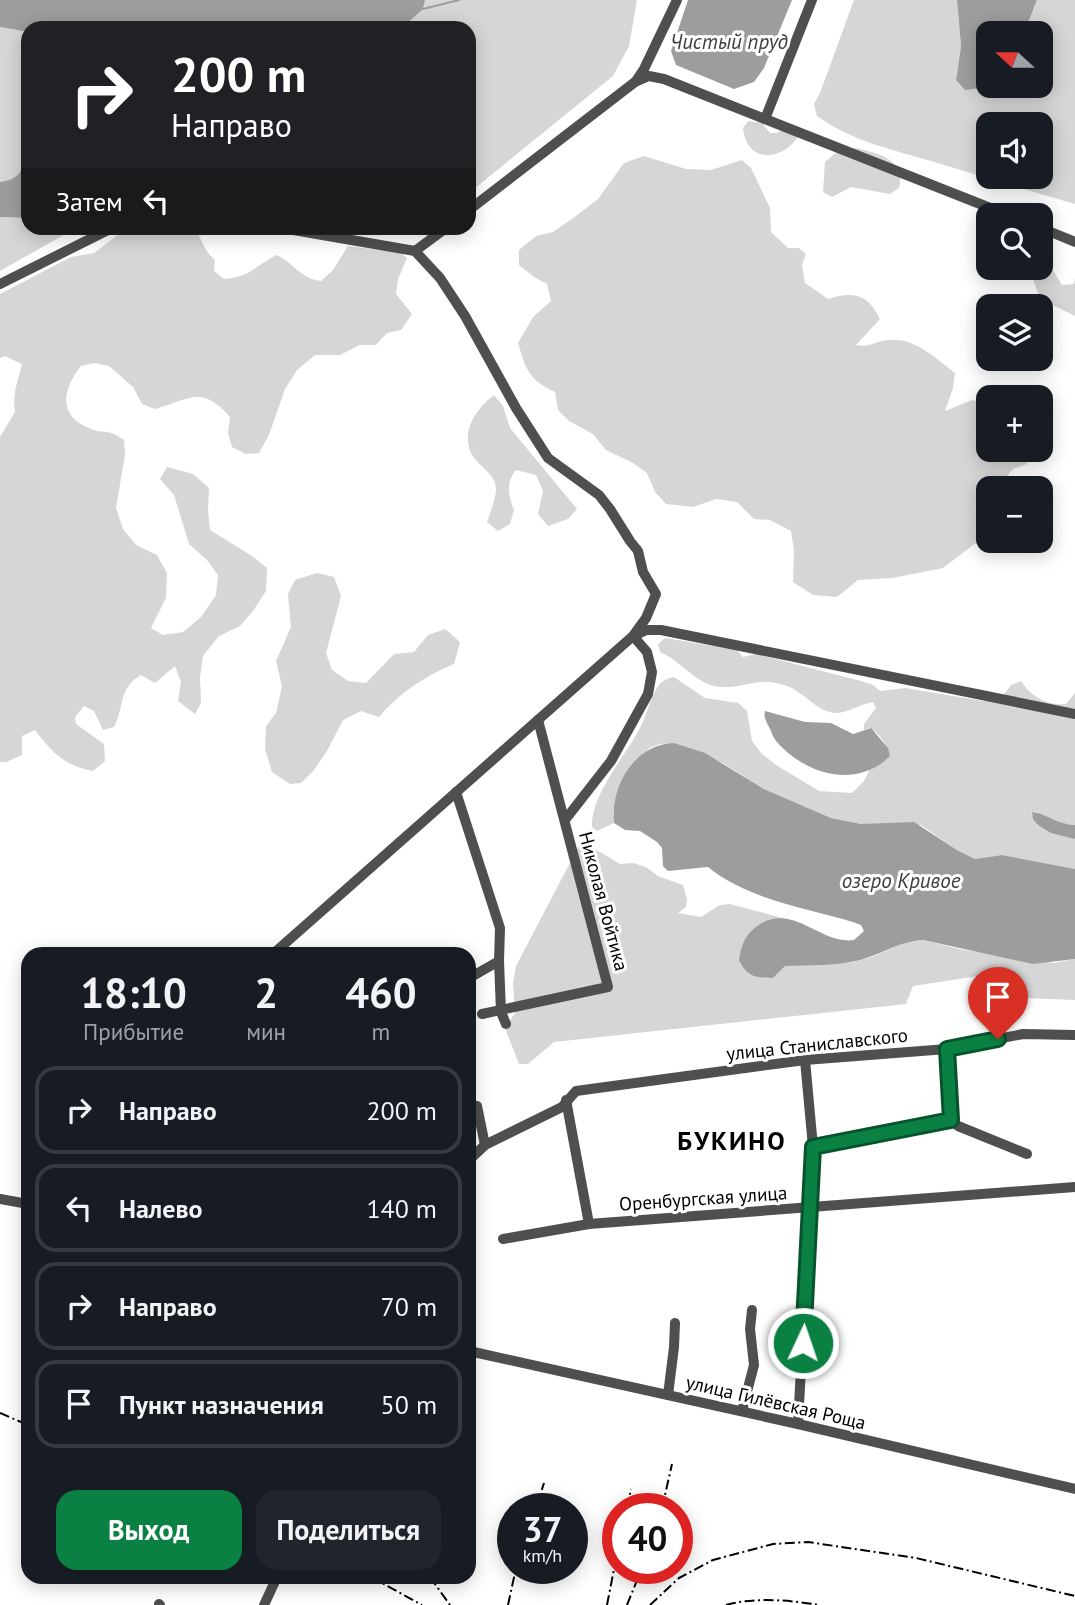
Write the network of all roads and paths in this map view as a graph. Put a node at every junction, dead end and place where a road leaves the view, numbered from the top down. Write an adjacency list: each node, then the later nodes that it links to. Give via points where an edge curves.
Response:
1 (677, 0): 3 (street)
2 (812, 0): 4 (street)
3 (635, 82): 4 (street, via 649,76 664,79); 6 (street)
4 (765, 118): 5 (street)
5 (978, 203)
6 (476, 205)
7 (1053, 234): 11 (street)
8 (98, 235): 13 (street)
9 (322, 235): 12 (street)
10 (437, 235): 12 (street)
11 (1075, 242)
12 (415, 251): 14 (street, via 429,263 458,306 548,458 599,495 638,551 656,594)
13 (0, 284)
14 (633, 636): 15 (street, via 661,630); 16 (street); 18 (street, via 647,652 652,672 648,694 611,761)
15 (1075, 714)
16 (538, 720): 17 (street); 18 (street)
17 (456, 792): 19 (street); 20 (street, via 500,928)
18 (565, 820): 22 (street, Николая Войтика, via 608,987)
19 (281, 947)
20 (499, 961): 21 (street); 22 (street)
21 (476, 974)
22 (501, 1010): 23 (street, Николая Войтика); 24 (street)
23 (482, 1014)
24 (506, 1024)
25 (1075, 1035): 26 (street, улица Станиславского, via 1023,1034)
26 (947, 1049): 27 (street, улица Станиславского); 30 (street)
27 (805, 1060): 28 (street, улица Станиславского, via 576,1091); 32 (street)
28 (566, 1100): 31 (street, улица Станиславского, via 562,1107); 39 (street)
29 (477, 1106): 31 (street)
30 (951, 1120): 32 (street); 34 (street)
31 (485, 1145): 33 (street, улица Станиславского)
32 (813, 1147): 38 (street)
33 (476, 1153)
34 (1027, 1154)
35 (1075, 1187): 38 (street, Оренбургская улица)
36 (0, 1199): 37 (street)
37 (21, 1202)
38 (811, 1207): 39 (street, Оренбургская улица); 46 (street)
39 (589, 1224): 40 (street, Оренбургская улица)
40 (503, 1239)
41 (752, 1310): 45 (street, via 754,1364)
42 (674, 1323): 44 (street)
43 (476, 1353): 44 (street, улица Гилёвская Роща)
44 (668, 1395): 45 (street, улица Гилёвская Роща)
45 (742, 1411): 46 (street, улица Гилёвская Роща)
46 (798, 1424): 47 (street, улица Гилёвская Роща)
47 (1075, 1489)
48 (274, 1584): 49 (street)
49 (264, 1605)

